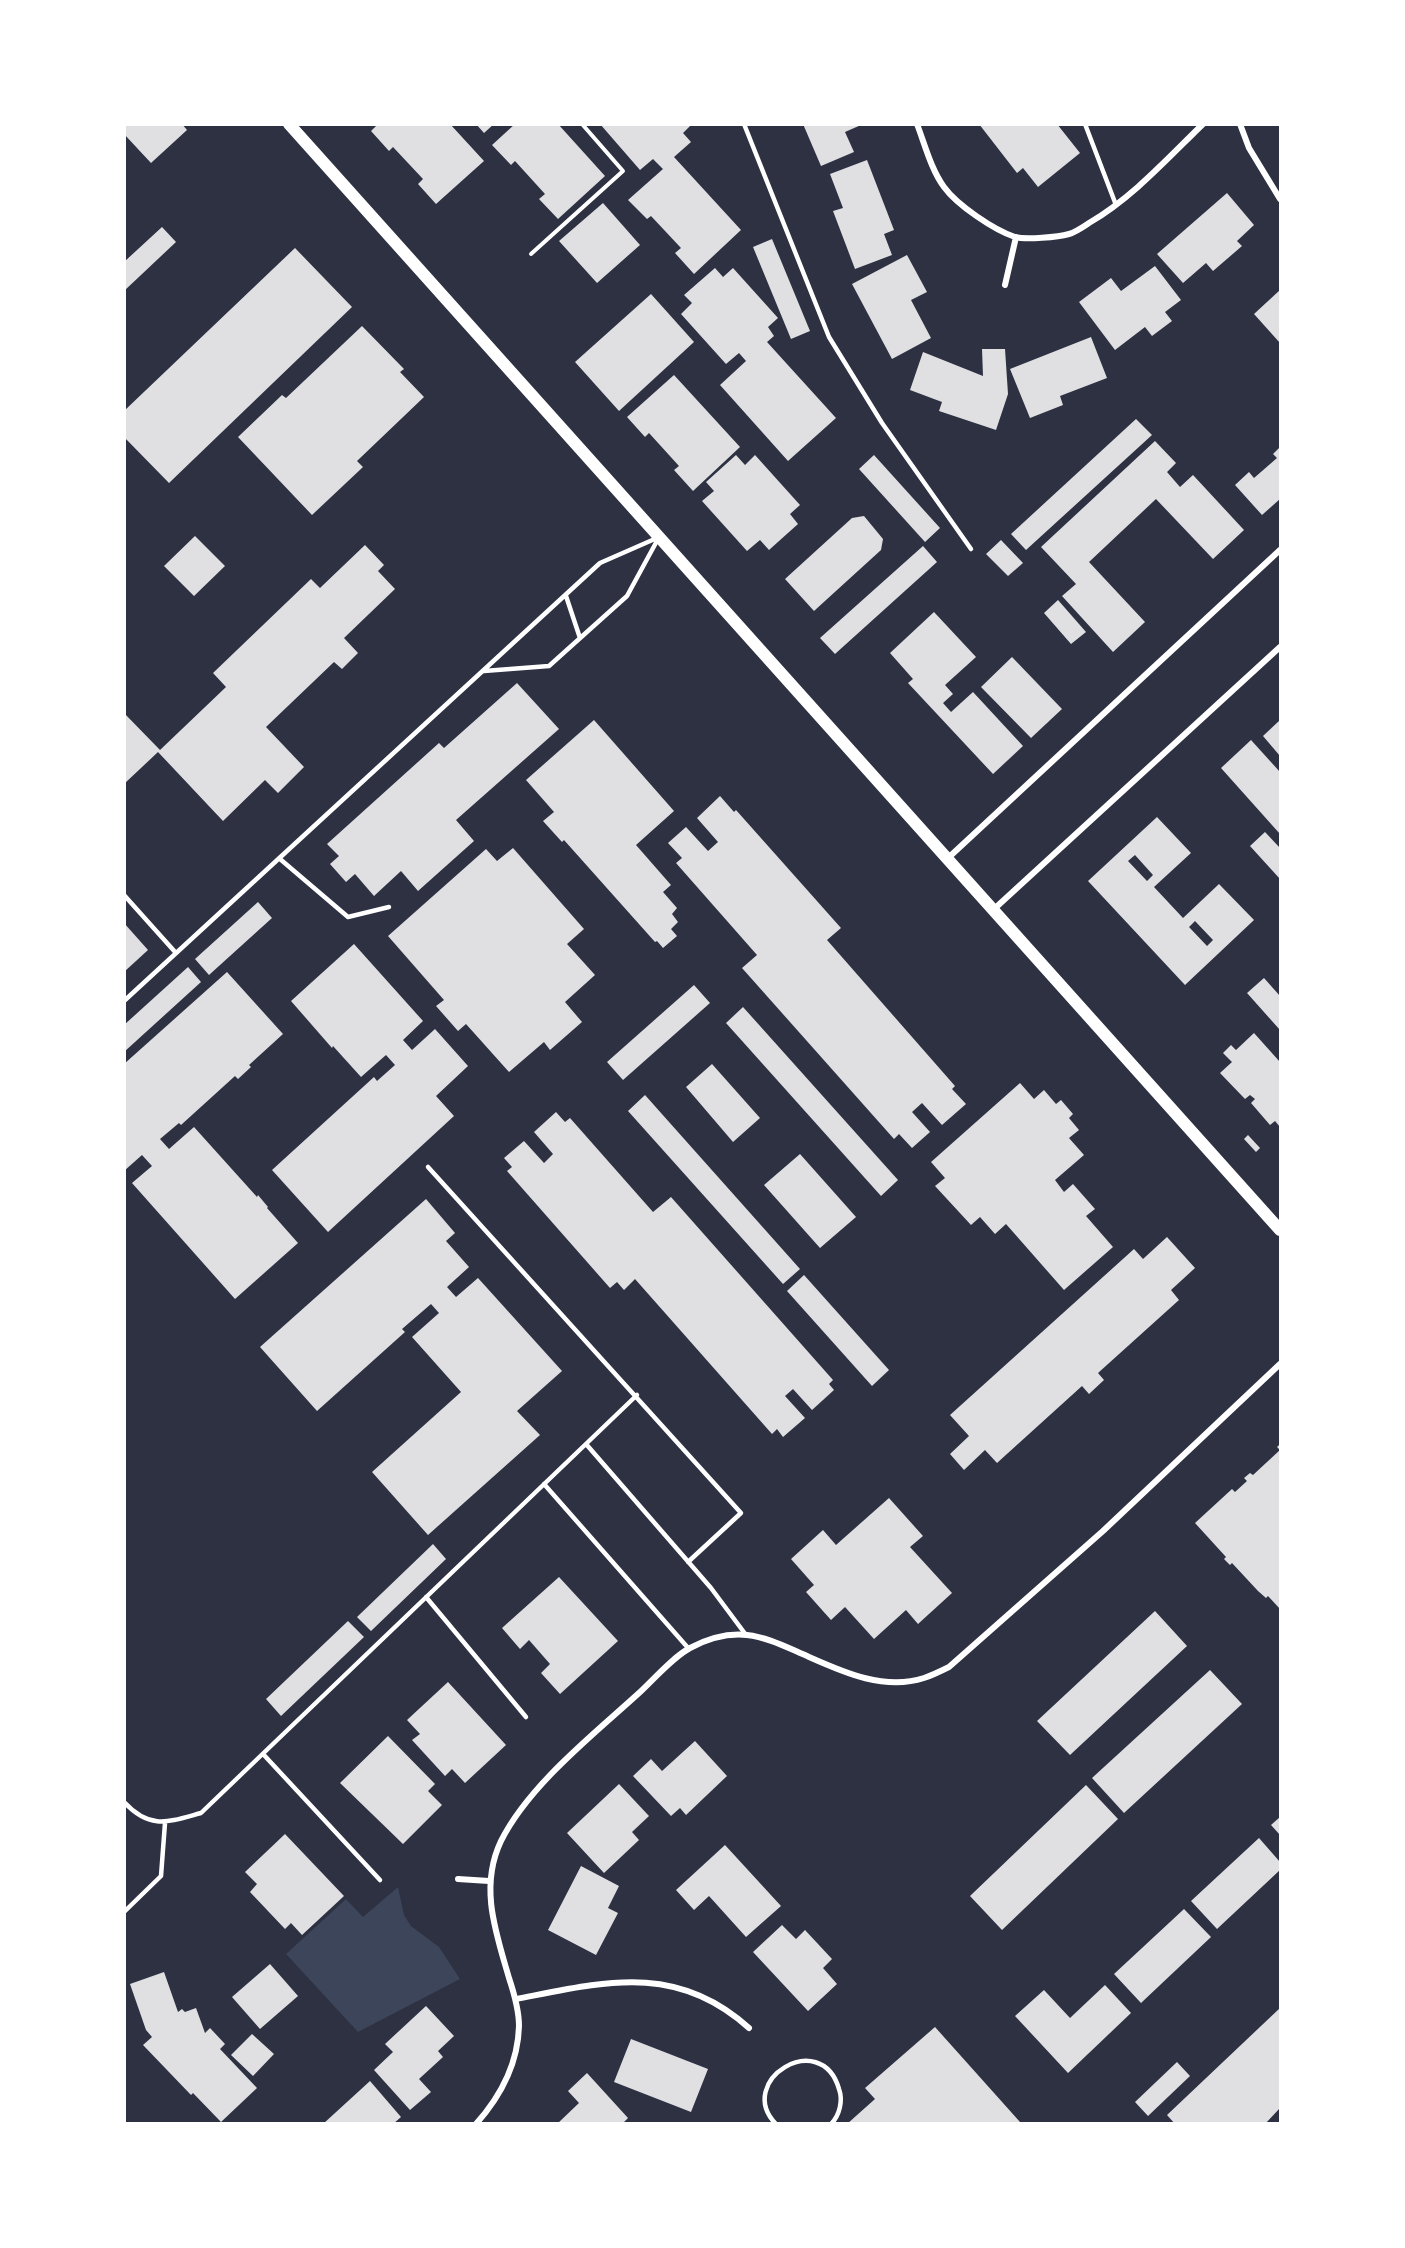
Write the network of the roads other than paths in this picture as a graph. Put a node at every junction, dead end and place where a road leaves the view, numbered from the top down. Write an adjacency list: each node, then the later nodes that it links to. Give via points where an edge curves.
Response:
1 (289, 124): 11 (main road)
2 (744, 124): 12 (lane, via 828,337 882,423)
3 (917, 124): 9 (street, via 944,187 961,205)
4 (1085, 124): 8 (lane)
5 (1203, 124): 8 (street)
6 (1240, 124): 7 (street, via 1249,148)
7 (1281, 199)
8 (1116, 205): 9 (street, via 1070,234)
9 (1016, 237): 10 (street)
10 (1005, 285)
11 (659, 537): 14 (lane, via 600,563); 15 (lane, via 627,596); 19 (main road)
12 (971, 549)
13 (1281, 550): 19 (street)
14 (566, 596): 15 (lane); 17 (lane)
15 (580, 638): 17 (lane, via 549,666)
16 (1281, 647): 22 (street)
17 (484, 671): 18 (lane)
18 (279, 859): 21 (lane, via 348,917); 23 (lane)
19 (947, 859): 22 (main road)
20 (124, 896): 23 (lane)
21 (389, 907)
22 (993, 910): 26 (main road)
23 (176, 953): 24 (lane)
24 (125, 999)
25 (428, 1167): 28 (lane)
26 (1281, 1230)
27 (1281, 1364): 33 (street, via 1103,1531 949,1667 923,1678 898,1682 872,1680 770,1640)
28 (637, 1395): 29 (lane); 31 (lane, via 741,1513)
29 (586, 1444): 30 (lane); 31 (lane)
30 (544, 1484): 32 (lane); 34 (lane)
31 (688, 1562): 33 (lane)
32 (426, 1597): 35 (lane); 36 (lane)
33 (746, 1635): 34 (street, via 716,1638)
34 (688, 1649): 41 (street, via 536,1790 500,1843)
35 (526, 1717)
36 (262, 1754): 38 (lane, via 201,1813); 40 (lane)
37 (124, 1802): 38 (lane, via 137,1815)
38 (165, 1823): 42 (lane, via 161,1876)
39 (458, 1879): 41 (street)
40 (380, 1880)
41 (489, 1881): 43 (street, via 491,1913)
42 (124, 1912)
43 (516, 1999): 44 (street, via 601,1983 669,1984 725,2008); 46 (street, via 519,2026 515,2059 501,2090)
44 (749, 2028)
45 (774, 2121): 47 (lane); 48 (lane, via 766,2105 772,2077 797,2061 811,2061 825,2067 840,2091 840,2106)
46 (476, 2124)
47 (767, 2124)
48 (831, 2124)

